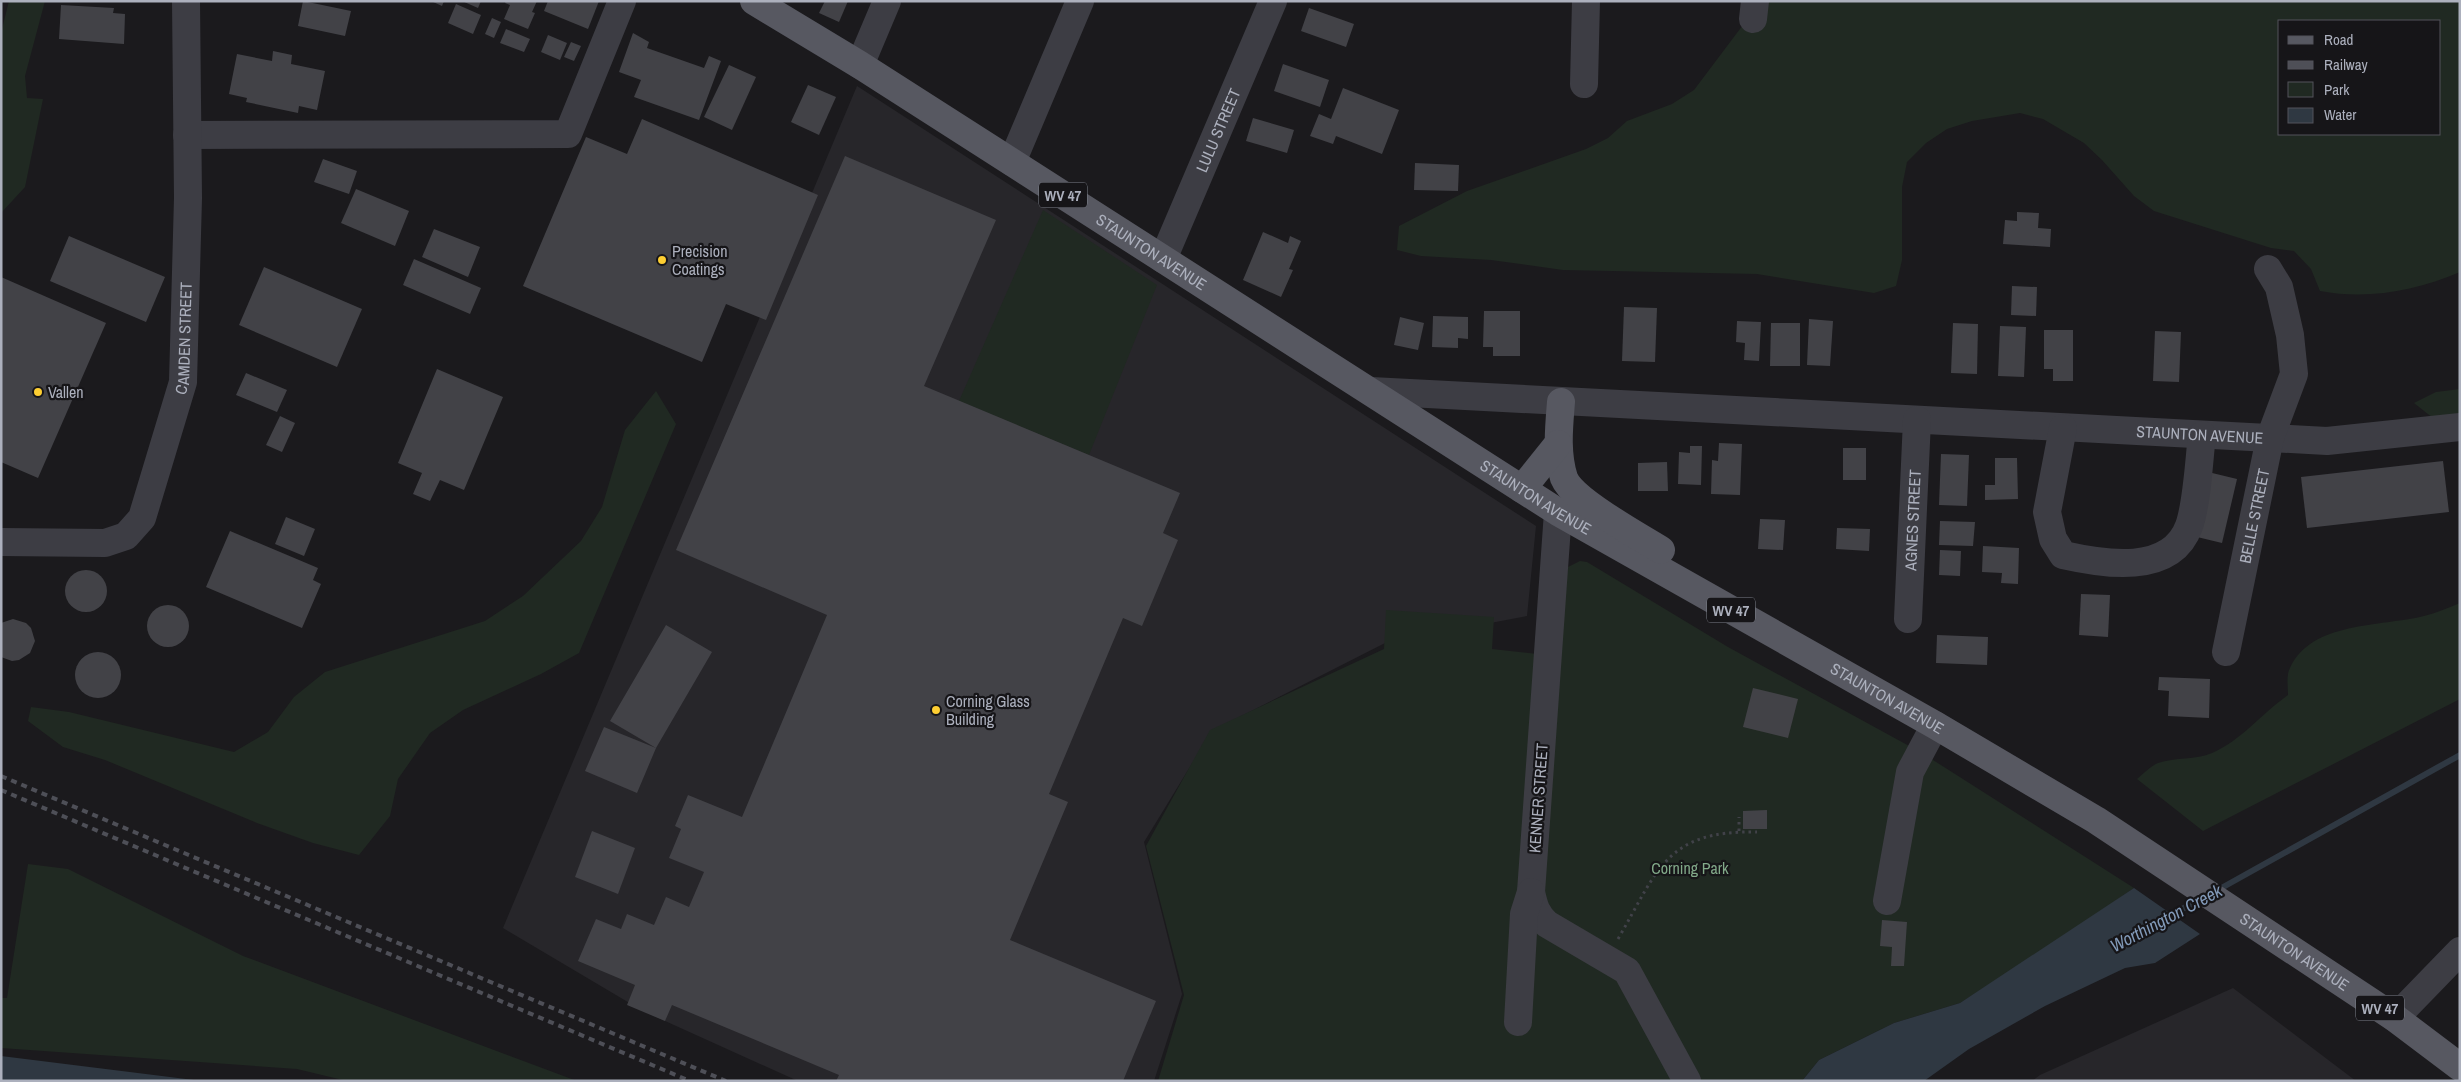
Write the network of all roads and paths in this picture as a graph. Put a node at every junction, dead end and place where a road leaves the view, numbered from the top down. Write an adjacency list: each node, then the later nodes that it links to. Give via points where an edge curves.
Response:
1 (186, 1): 10 (street, CAMDEN STREET)
2 (622, 1): 10 (street, via 568,134)
3 (754, 1): 8 (main road, STAUNTON AVENUE / WV 47)
4 (887, 1): 8 (street)
5 (1080, 1): 11 (street)
6 (1273, 1): 12 (street, LULU STREET)
7 (1586, 1): 9 (street)
8 (860, 65): 11 (main road, STAUNTON AVENUE / WV 47)
9 (1584, 84)
10 (187, 135): 24 (street, CAMDEN STREET, via 183,382 142,518 126,536 105,543)
11 (1012, 162): 12 (main road, STAUNTON AVENUE / WV 47)
12 (1163, 258): 14 (main road, STAUNTON AVENUE / WV 47)
13 (2268, 269): 20 (street, BELLE STREET, via 2279,287 2290,335 2294,374)
14 (1371, 391): 15 (street, STAUNTON AVENUE); 22 (main road, STAUNTON AVENUE / WV 47)
15 (1562, 402): 16 (street, STAUNTON AVENUE); 21 (main road)
16 (1917, 420): 18 (street, STAUNTON AVENUE); 25 (street, AGNES STREET)
17 (2460, 427): 20 (street, STAUNTON AVENUE, via 2326,441)
18 (2063, 428): 19 (street, STAUNTON AVENUE); 19 (street, via 2047,512 2053,539 2063,555 2094,562 2134,563 2161,557 2177,546 2189,526)
19 (2202, 435): 20 (street, STAUNTON AVENUE)
20 (2270, 438): 27 (street, BELLE STREET)
21 (1558, 444): 22 (main road); 26 (main road, via 1565,479 1577,495 1710,580)
22 (1522, 489): 23 (main road, STAUNTON AVENUE / WV 47)
23 (1558, 512): 26 (main road, STAUNTON AVENUE / WV 47); 32 (street, KENNER STREET)
24 (1, 542)
25 (1908, 619)
26 (1752, 622): 28 (main road, STAUNTON AVENUE / WV 47)
27 (2226, 652)
28 (1935, 725): 33 (street, via 1910,772); 36 (main road, STAUNTON AVENUE / WV 47, via 2096,820)
29 (1740, 817): 30 (path)
30 (1739, 831): 31 (path); 35 (path, via 1712,834 1672,854 1660,867)
31 (1756, 832)
32 (1531, 892): 35 (street, KENNER STREET, via 1539,917); 37 (street, via 1524,914)
33 (1887, 902)
34 (2460, 951): 36 (street)
35 (1606, 958): 39 (street, KENNER STREET, via 1627,970)
36 (2395, 1018): 38 (main road, STAUNTON AVENUE / WV 47)
37 (1518, 1022)
38 (2460, 1067)
39 (1686, 1081)

